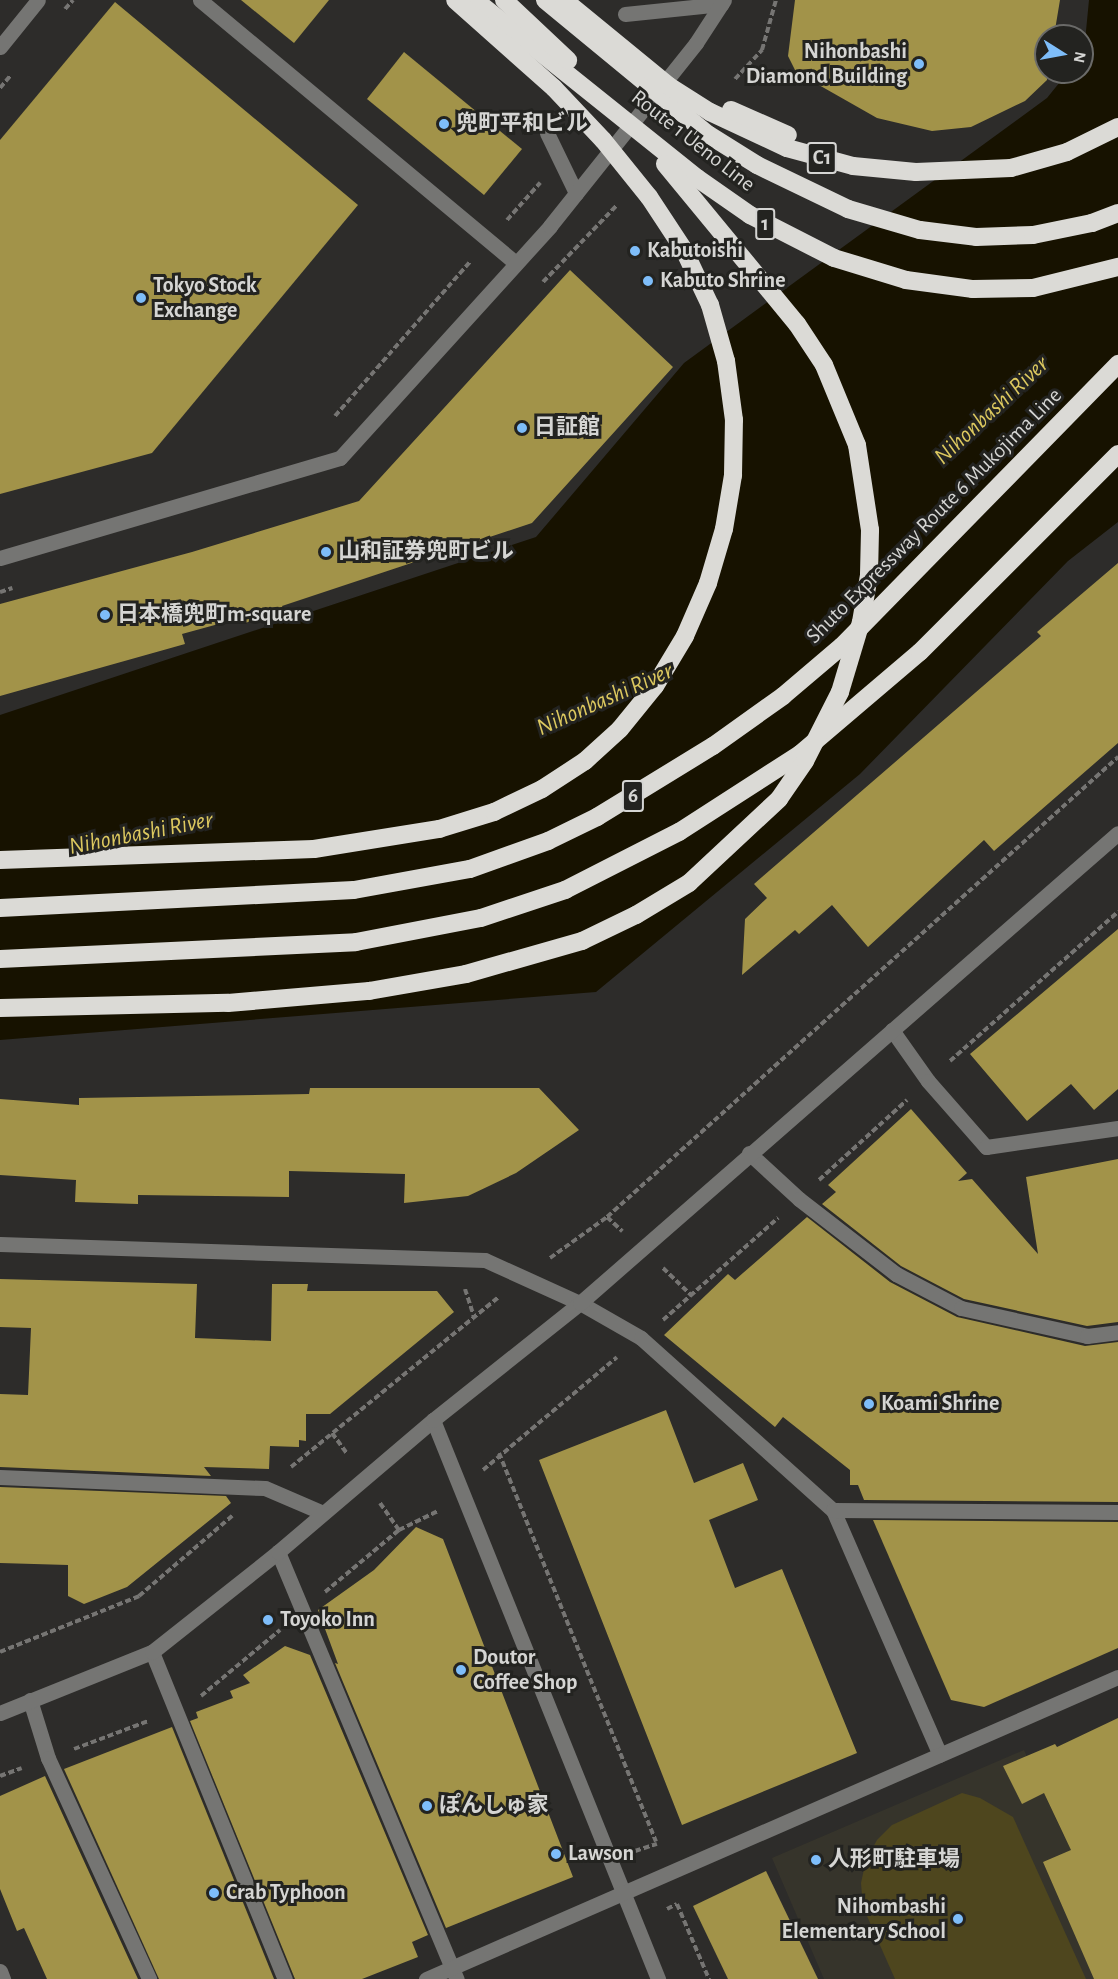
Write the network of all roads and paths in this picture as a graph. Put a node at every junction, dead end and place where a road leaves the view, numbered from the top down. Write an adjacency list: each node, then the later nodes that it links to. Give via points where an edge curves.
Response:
1 (38, 0): 10 (street)
2 (200, 0): 17 (street)
3 (455, 0): 26 (highway, bridge, via 554,88 603,140 649,197 684,250 710,305 726,361 734,420 733,475 718,551 685,636 656,686 620,729 585,761 542,789 483,815 428,832 314,849)
4 (475, 0): 19 (highway, Route 1 Ueno Line / 1, bridge, via 697,178 750,215 834,258 906,280 973,289 1033,288)
5 (504, 0): 29 (highway, bridge, via 585,77 690,192 797,324 844,406 866,486 870,530 868,575 851,659 828,720 779,799 738,840 689,883 582,941 489,969 369,991 228,1003)
6 (545, 0): 16 (highway, Route 1 Ueno Line / 1, bridge, via 709,135 757,165 848,209 920,230 976,237 1063,230)
7 (563, 0): 11 (highway, C1, bridge, via 637,56 719,105 792,136 858,154 916,162 1008,157 1062,142); 12 (highway, C1, bridge, via 669,86 710,112 787,148 853,166 916,172 1011,168 1066,152)
8 (723, 2): 9 (street); 15 (street, via 696,43)
9 (625, 14)
10 (0, 47)
11 (1118, 117)
12 (1118, 127)
13 (547, 133): 14 (street)
14 (560, 160): 15 (street); 17 (path)
15 (576, 193): 18 (street)
16 (1118, 213)
17 (490, 240): 18 (street); 21 (path)
18 (516, 263): 23 (street, via 340,458)
19 (1118, 267)
20 (1118, 364): 27 (highway, Shuto Expressway Route 6 Mukojima Line / 6, via 887,603 783,696 655,783 548,841 470,869 354,890)
21 (329, 423)
22 (1118, 454): 28 (highway, 6, via 920,652 800,754 679,832 586,880 526,905 481,918 356,942)
23 (0, 558)
24 (1118, 756): 34 (path, via 607,1217)
25 (1118, 833): 30 (street)
26 (0, 861)
27 (0, 908)
28 (0, 959)
29 (0, 1008)
30 (892, 1030): 31 (street, via 928,1081 986,1147); 32 (street)
31 (1118, 1128)
32 (749, 1153): 35 (street); 36 (street, via 799,1199 896,1274 961,1308 1087,1336)
33 (0, 1244): 34 (street, via 485,1260)
34 (526, 1276): 35 (street); 40 (path)
35 (580, 1303): 37 (street); 41 (street, via 641,1338)
36 (1118, 1332)
37 (433, 1420): 43 (street); 57 (street)
38 (499, 1453): 56 (path)
39 (0, 1477): 40 (street)
40 (265, 1488): 43 (street); 47 (path, via 139,1596)
41 (833, 1510): 42 (street); 53 (street)
42 (1118, 1512)
43 (323, 1513): 45 (street)
44 (435, 1513): 46 (path, via 399,1530)
45 (278, 1552): 46 (street); 48 (street)
46 (301, 1613): 51 (path, via 198,1698); 59 (street)
47 (0, 1652)
48 (152, 1652): 50 (street); 51 (street)
49 (1118, 1677): 53 (street)
50 (30, 1701): 52 (street); 54 (street)
51 (175, 1711): 54 (path); 62 (street)
52 (0, 1713)
53 (940, 1755): 57 (street)
54 (48, 1758): 55 (path); 61 (street)
55 (0, 1776)
56 (656, 1842)
57 (621, 1893): 59 (street); 64 (street)
58 (0, 1971): 60 (street)
59 (454, 1973): 63 (street)
60 (3, 1979)
61 (148, 1979)
62 (285, 1979)
63 (426, 1979)
64 (658, 1979)

